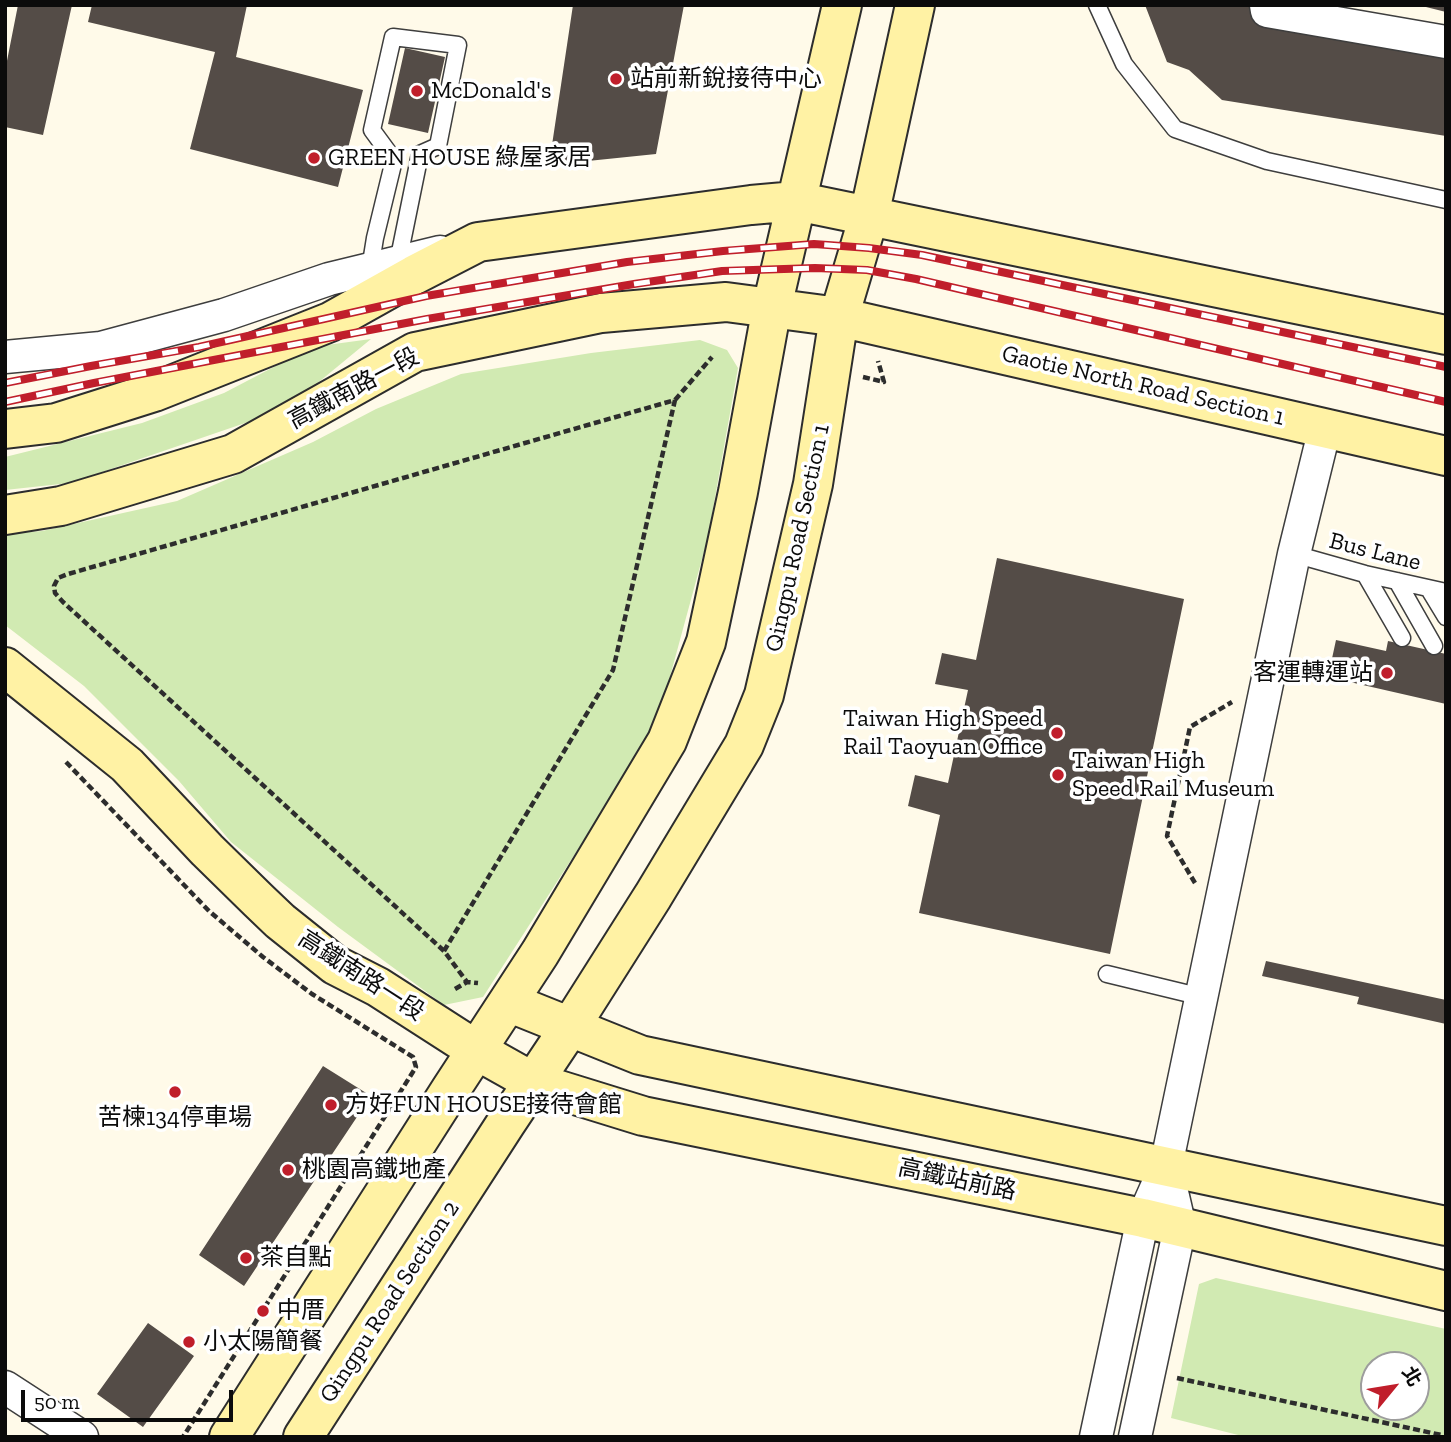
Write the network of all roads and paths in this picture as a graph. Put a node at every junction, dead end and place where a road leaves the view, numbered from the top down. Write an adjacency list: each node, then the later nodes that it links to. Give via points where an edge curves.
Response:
1 (842, 5): 9 (street)
2 (915, 5): 10 (street, Qingpu Road Section 1)
3 (1097, 5): 8 (lane, via 1124,64 1175,129 1267,161)
4 (1266, 5): 7 (street, via 1267,11)
5 (1323, 5): 6 (street)
6 (1446, 26)
7 (1446, 42)
8 (1446, 200)
9 (796, 201): 10 (street); 11 (street); 13 (street)
10 (869, 216): 14 (street, Qingpu Road Section 1); 15 (street)
11 (478, 242): 12 (street); 22 (street, via 330,322 167,387 57,423)
12 (384, 265): 12 (lane, via 420,154 438,146 458,45 393,37 372,131 394,160 375,238); 17 (street, via 101,348)
13 (772, 307): 14 (street, 高鐵南路一段); 24 (street, 高鐵南路一段, via 726,302 601,313 415,352 233,454 61,506); 40 (street, via 706,642 667,741 540,953)
14 (839, 317): 21 (street, Gaotie North Road Section 1); 42 (street, Qingpu Road Section 1, via 813,484 764,695 744,745)
15 (1446, 335)
16 (876, 356): 19 (path, via 884,382)
17 (5, 357)
18 (712, 358): 20 (path)
19 (858, 376)
20 (674, 400): 36 (path, via 613,670); 36 (path, via 68,574 54,586 63,602)
21 (1325, 428): 23 (street, Gaotie North Road Section 1); 25 (street)
22 (5, 429)
23 (1446, 456)
24 (5, 515)
25 (1293, 554): 26 (lane, Bus Lane); 41 (street)
26 (1365, 574): 27 (lane, Bus Lane); 31 (lane)
27 (1397, 582): 28 (lane, Bus Lane); 32 (lane)
28 (1429, 589): 29 (lane, Bus Lane); 30 (lane)
29 (1446, 592)
30 (1446, 617)
31 (1402, 638)
32 (1434, 646)
33 (5, 667): 43 (street, 高鐵南路一段, via 127,765 280,921 335,965)
34 (1235, 700): 35 (path, via 1190,727 1167,836)
35 (1200, 891)
36 (444, 951): 38 (path)
37 (1107, 974): 41 (lane)
38 (467, 982): 39 (path); 40 (path)
39 (455, 989)
40 (493, 993): 42 (street); 43 (street)
41 (1202, 997): 46 (street)
42 (570, 1027): 45 (street, Qingpu Road Section 2); 46 (street, via 640,1055)
43 (476, 1050): 45 (street, 高鐵站前路); 56 (street)
44 (416, 1067): 55 (path)
45 (533, 1082): 47 (street, 高鐵站前路, via 643,1116); 57 (street, Qingpu Road Section 2)
46 (1167, 1166): 47 (street); 48 (street); 49 (street)
47 (1143, 1218): 49 (street, 高鐵站前路); 58 (street)
48 (1446, 1226)
49 (1180, 1227): 50 (street, 高鐵站前路); 59 (street)
50 (1446, 1291)
51 (1173, 1377): 53 (path)
52 (5, 1387): 54 (street)
53 (1446, 1436)
54 (82, 1437)
55 (183, 1437)
56 (229, 1437)
57 (303, 1437)
58 (1096, 1437)
59 (1135, 1437)

